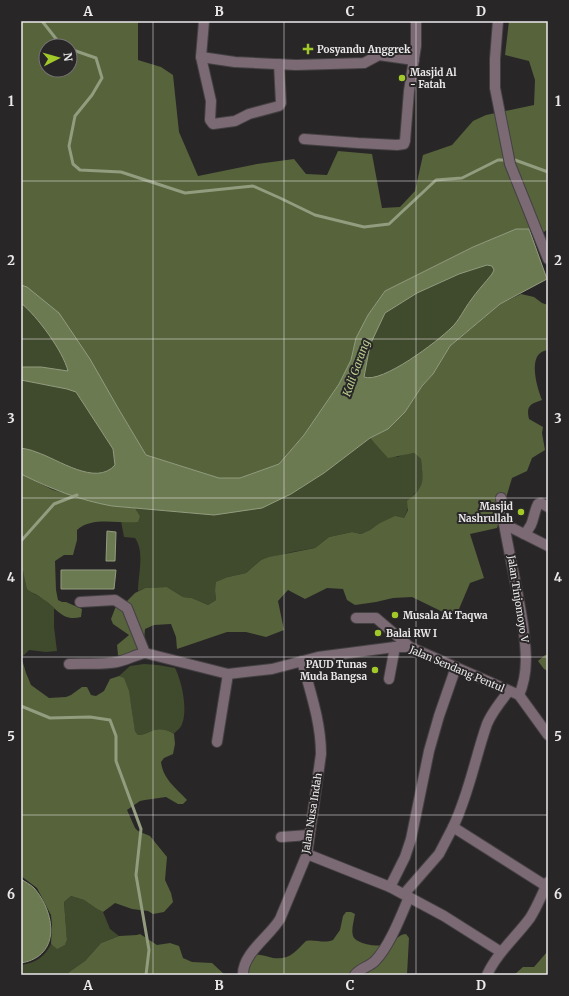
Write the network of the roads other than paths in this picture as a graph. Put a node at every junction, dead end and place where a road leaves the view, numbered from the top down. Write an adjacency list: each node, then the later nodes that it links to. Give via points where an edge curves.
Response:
1 (204, 21): 4 (street)
2 (416, 21): 5 (street)
3 (498, 21): 8 (street, via 495,88 510,164)
4 (200, 57): 6 (street); 6 (street, via 211,101 210,120 213,124 279,106)
5 (414, 60): 6 (street, via 379,55 364,63); 7 (street, via 404,144)
6 (279, 64)
7 (304, 139)
8 (548, 259)
9 (501, 498): 11 (street, Jalan Tinjomoyo V)
10 (548, 507): 12 (street, via 538,504 532,524)
11 (504, 524): 12 (street); 25 (street, Jalan Tinjomoyo V, via 519,598 526,654 524,678)
12 (524, 534): 13 (street)
13 (548, 546)
14 (80, 602): 18 (street, via 115,600 127,608)
15 (356, 618): 17 (street, via 376,618)
16 (395, 647): 17 (street, Jalan Sendang Pentul); 19 (street, Jalan Sendang Pentul); 23 (street)
17 (410, 647): 21 (street, Jalan Sendang Pentul)
18 (145, 653): 20 (street, via 109,663); 22 (street, Jalan Sendang Pentul)
19 (302, 661): 22 (street, Jalan Sendang Pentul, via 264,670); 29 (street, Jalan Nusa Indah, via 318,719 321,743)
20 (69, 664)
21 (456, 667): 24 (street, Jalan Sendang Pentul); 33 (street, via 429,751 411,839)
22 (228, 674): 27 (street)
23 (389, 679)
24 (509, 690): 25 (street, Jalan Sendang Pentul); 28 (street, via 488,724 472,780)
25 (519, 695): 26 (street, Jalan Sendang Pentul)
26 (548, 735)
27 (217, 742)
28 (453, 827): 32 (street); 34 (street, via 439,854)
29 (309, 835): 30 (street); 31 (street, Jalan Nusa Indah)
30 (281, 838)
31 (307, 854): 33 (street); 36 (street, Jalan Nusa Indah, via 280,918 253,950)
32 (547, 884): 35 (street, via 530,917)
33 (390, 887): 34 (street)
34 (407, 896): 35 (street); 37 (street, via 383,950 375,961 357,971)
35 (501, 952): 38 (street)
36 (243, 975)
37 (355, 975)
38 (487, 975)

